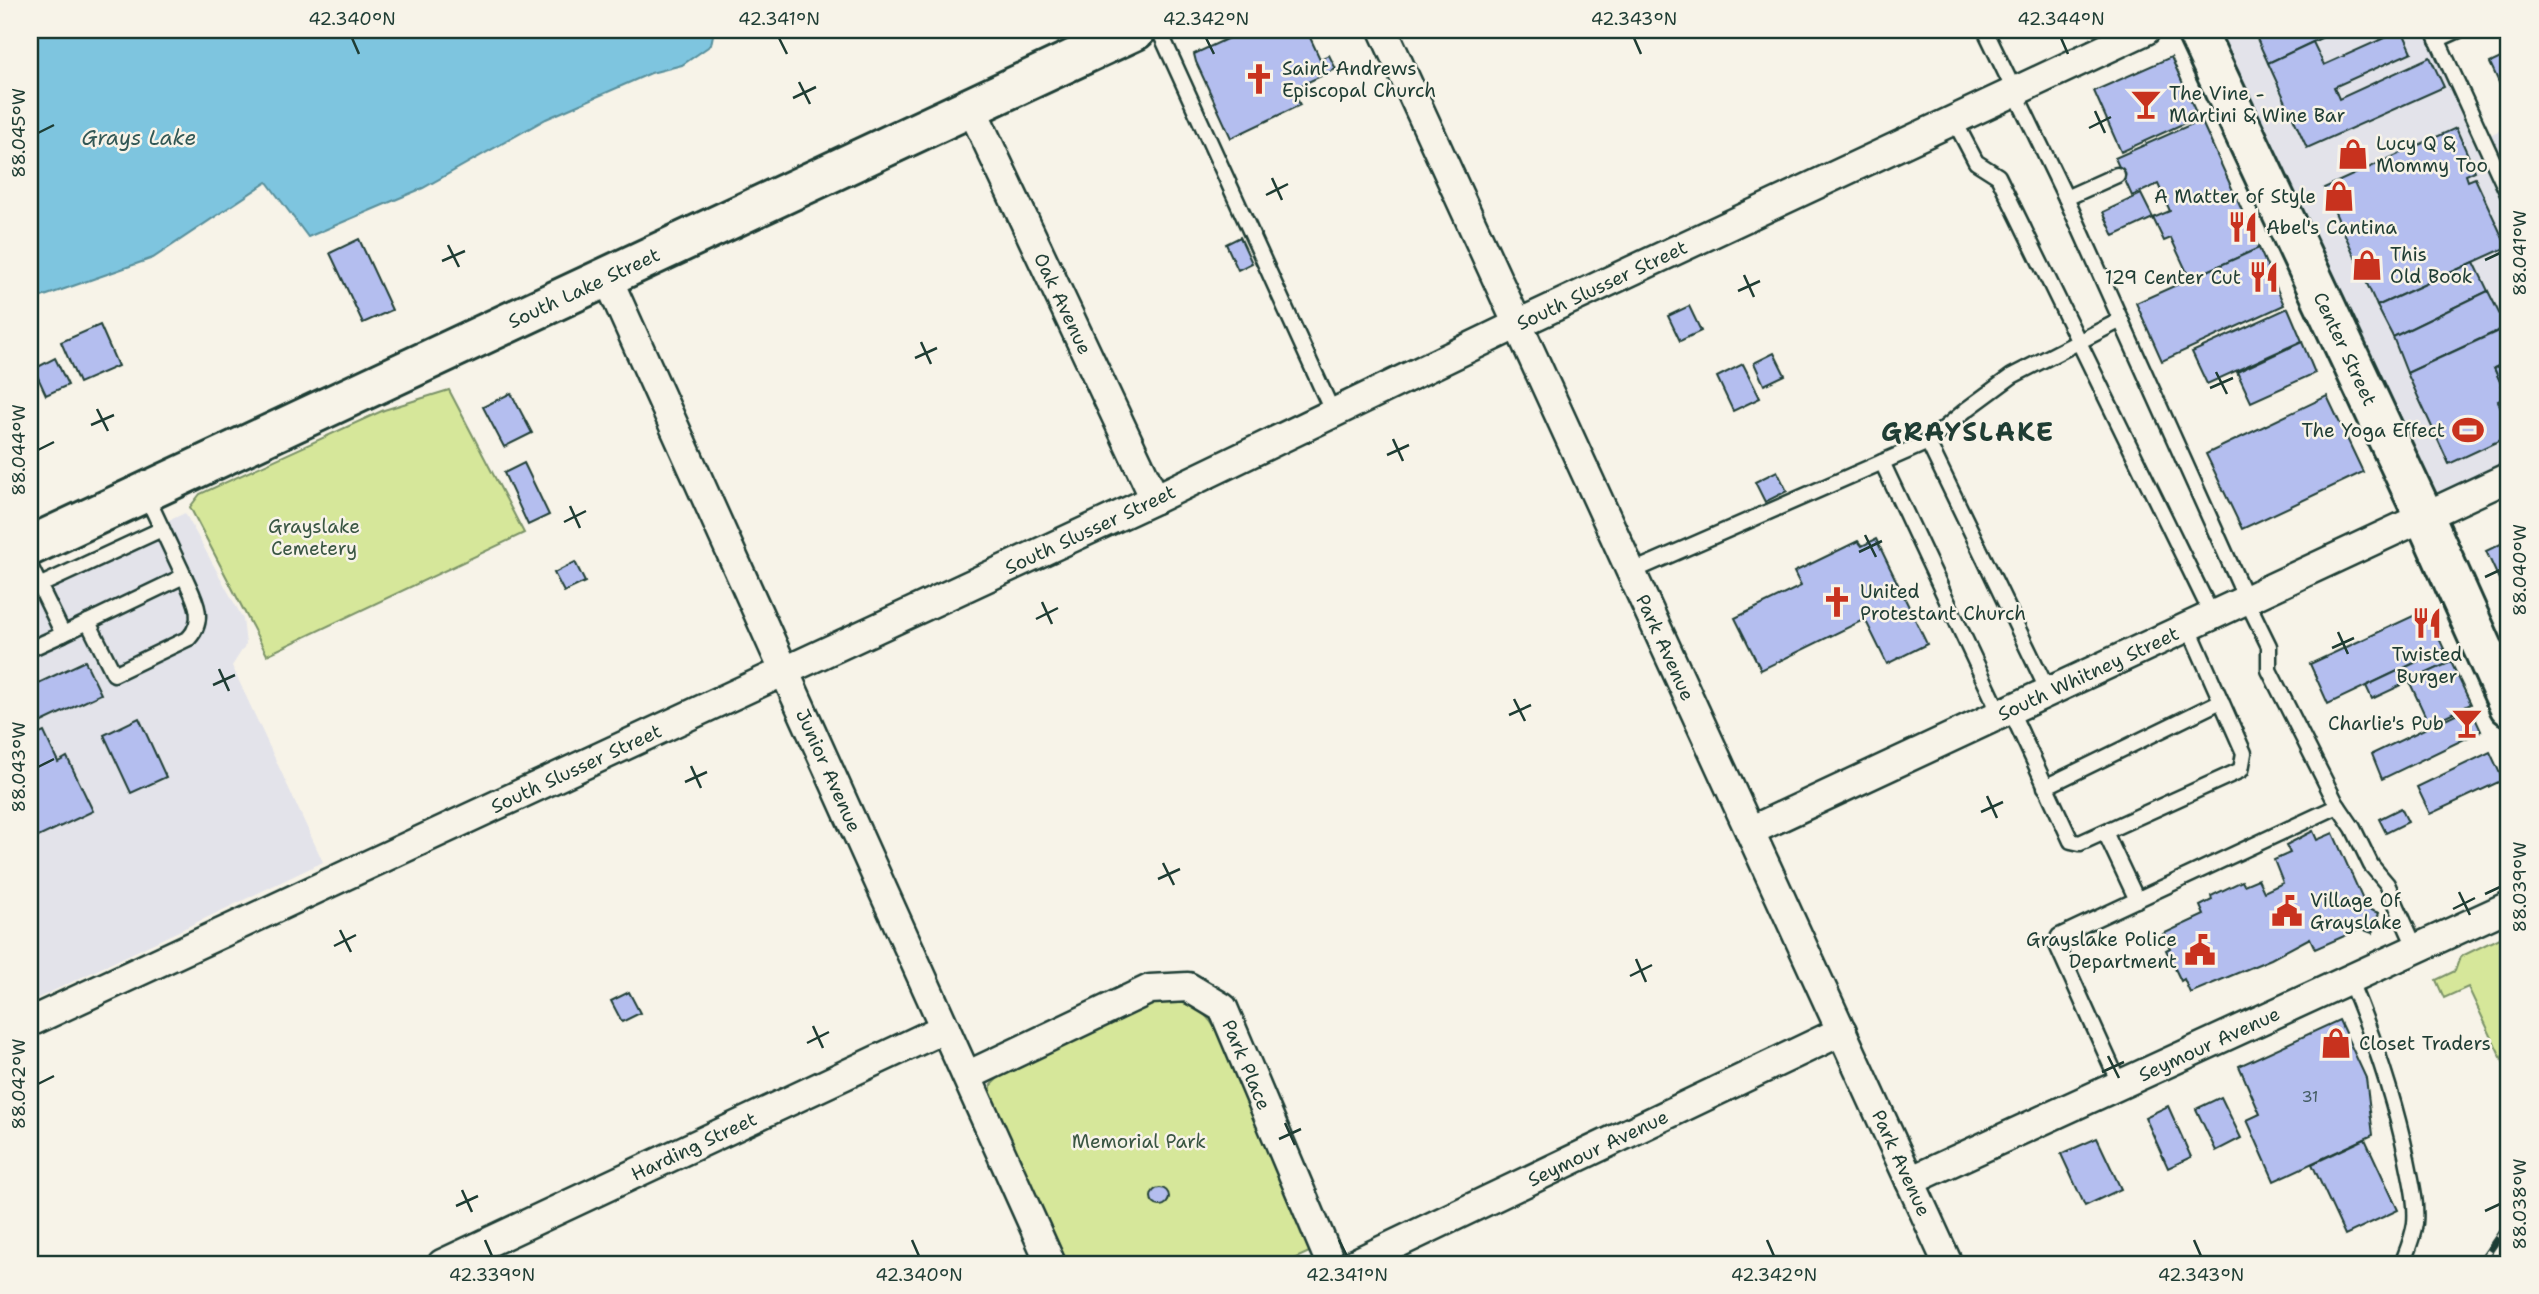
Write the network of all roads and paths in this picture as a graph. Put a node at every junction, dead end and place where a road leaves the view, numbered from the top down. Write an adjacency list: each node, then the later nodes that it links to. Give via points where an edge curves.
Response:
1 (1136, 30): 10 (street, South Lake Street)
2 (1159, 30): 19 (lane)
3 (1383, 30): 17 (street, Park Avenue)
4 (2146, 30): 9 (street, South Slusser Street)
5 (2196, 30): 25 (street, Center Street)
6 (2459, 30): 8 (lane)
7 (1989, 31): 9 (lane)
8 (2435, 35): 13 (lane)
9 (2014, 92): 11 (street, South Slusser Street); 14 (lane)
10 (971, 107): 15 (street, South Lake Street); 24 (street, Oak Avenue)
11 (1954, 120): 17 (street, South Slusser Street); 18 (lane, via 1976,162 1998,176)
12 (2116, 175): 14 (lane)
13 (2509, 196)
14 (2066, 198): 16 (lane)
15 (607, 277): 23 (street, South Lake Street); 37 (street, Junior Avenue)
16 (2121, 320): 18 (lane); 32 (lane)
17 (1518, 324): 19 (street, South Slusser Street); 29 (street, Park Avenue)
18 (2080, 341): 20 (lane, via 2012,376); 33 (lane)
19 (1333, 413): 24 (street, South Slusser Street)
20 (1928, 442): 21 (lane); 38 (lane)
21 (1882, 462): 29 (lane); 41 (lane)
22 (2509, 477): 25 (street, South Whitney Street)
23 (145, 492): 26 (lane); 27 (street, South Lake Street)
24 (1155, 499): 37 (street, South Slusser Street)
25 (2424, 516): 32 (street, South Whitney Street); 40 (street, Center Street)
26 (162, 529): 30 (lane); 31 (lane)
27 (30, 546)
28 (30, 566): 31 (lane)
29 (1631, 572): 44 (street, Park Avenue)
30 (184, 576): 34 (lane); 34 (lane, via 195,599 197,629 189,638 114,674)
31 (34, 588): 35 (lane)
32 (2246, 599): 33 (street, South Whitney Street); 43 (lane, via 2269,646 2269,670)
33 (2200, 621): 38 (street, South Whitney Street); 39 (lane)
34 (88, 622): 35 (lane)
35 (62, 634): 36 (lane)
36 (30, 649)
37 (784, 671): 50 (street, South Slusser Street); 51 (street, Junior Avenue)
38 (2048, 691): 41 (street, South Whitney Street)
39 (2221, 701): 42 (lane); 45 (lane, via 2244,753 2241,770)
40 (2509, 706)
41 (2005, 712): 42 (lane); 44 (street, South Whitney Street)
42 (2045, 787): 45 (lane, via 2071,841 2080,843)
43 (2338, 806): 46 (lane); 48 (lane, via 2387,884)
44 (1750, 831): 52 (street, Park Avenue)
45 (2105, 832): 46 (lane)
46 (2137, 900): 54 (lane, via 2059,936 2056,943)
47 (2509, 906): 48 (street, Seymour Avenue)
48 (2416, 949): 49 (street, Seymour Avenue)
49 (2349, 979): 54 (street, Seymour Avenue); 61 (lane, via 2398,1112 2413,1190 2415,1221)
50 (30, 1022)
51 (945, 1028): 53 (street, Junior Avenue); 56 (street, Harding Street)
52 (1842, 1031): 55 (street, Park Avenue); 59 (street, Seymour Avenue)
53 (967, 1076): 57 (street, Junior Avenue); 58 (street, Park Place, via 1150,989 1188,987 1223,1008)
54 (2120, 1085): 55 (street, Seymour Avenue)
55 (1910, 1181): 60 (street, Park Avenue)
56 (442, 1264)
57 (1051, 1264)
58 (1331, 1264)
59 (1354, 1264)
60 (1948, 1264)
61 (2402, 1264)

